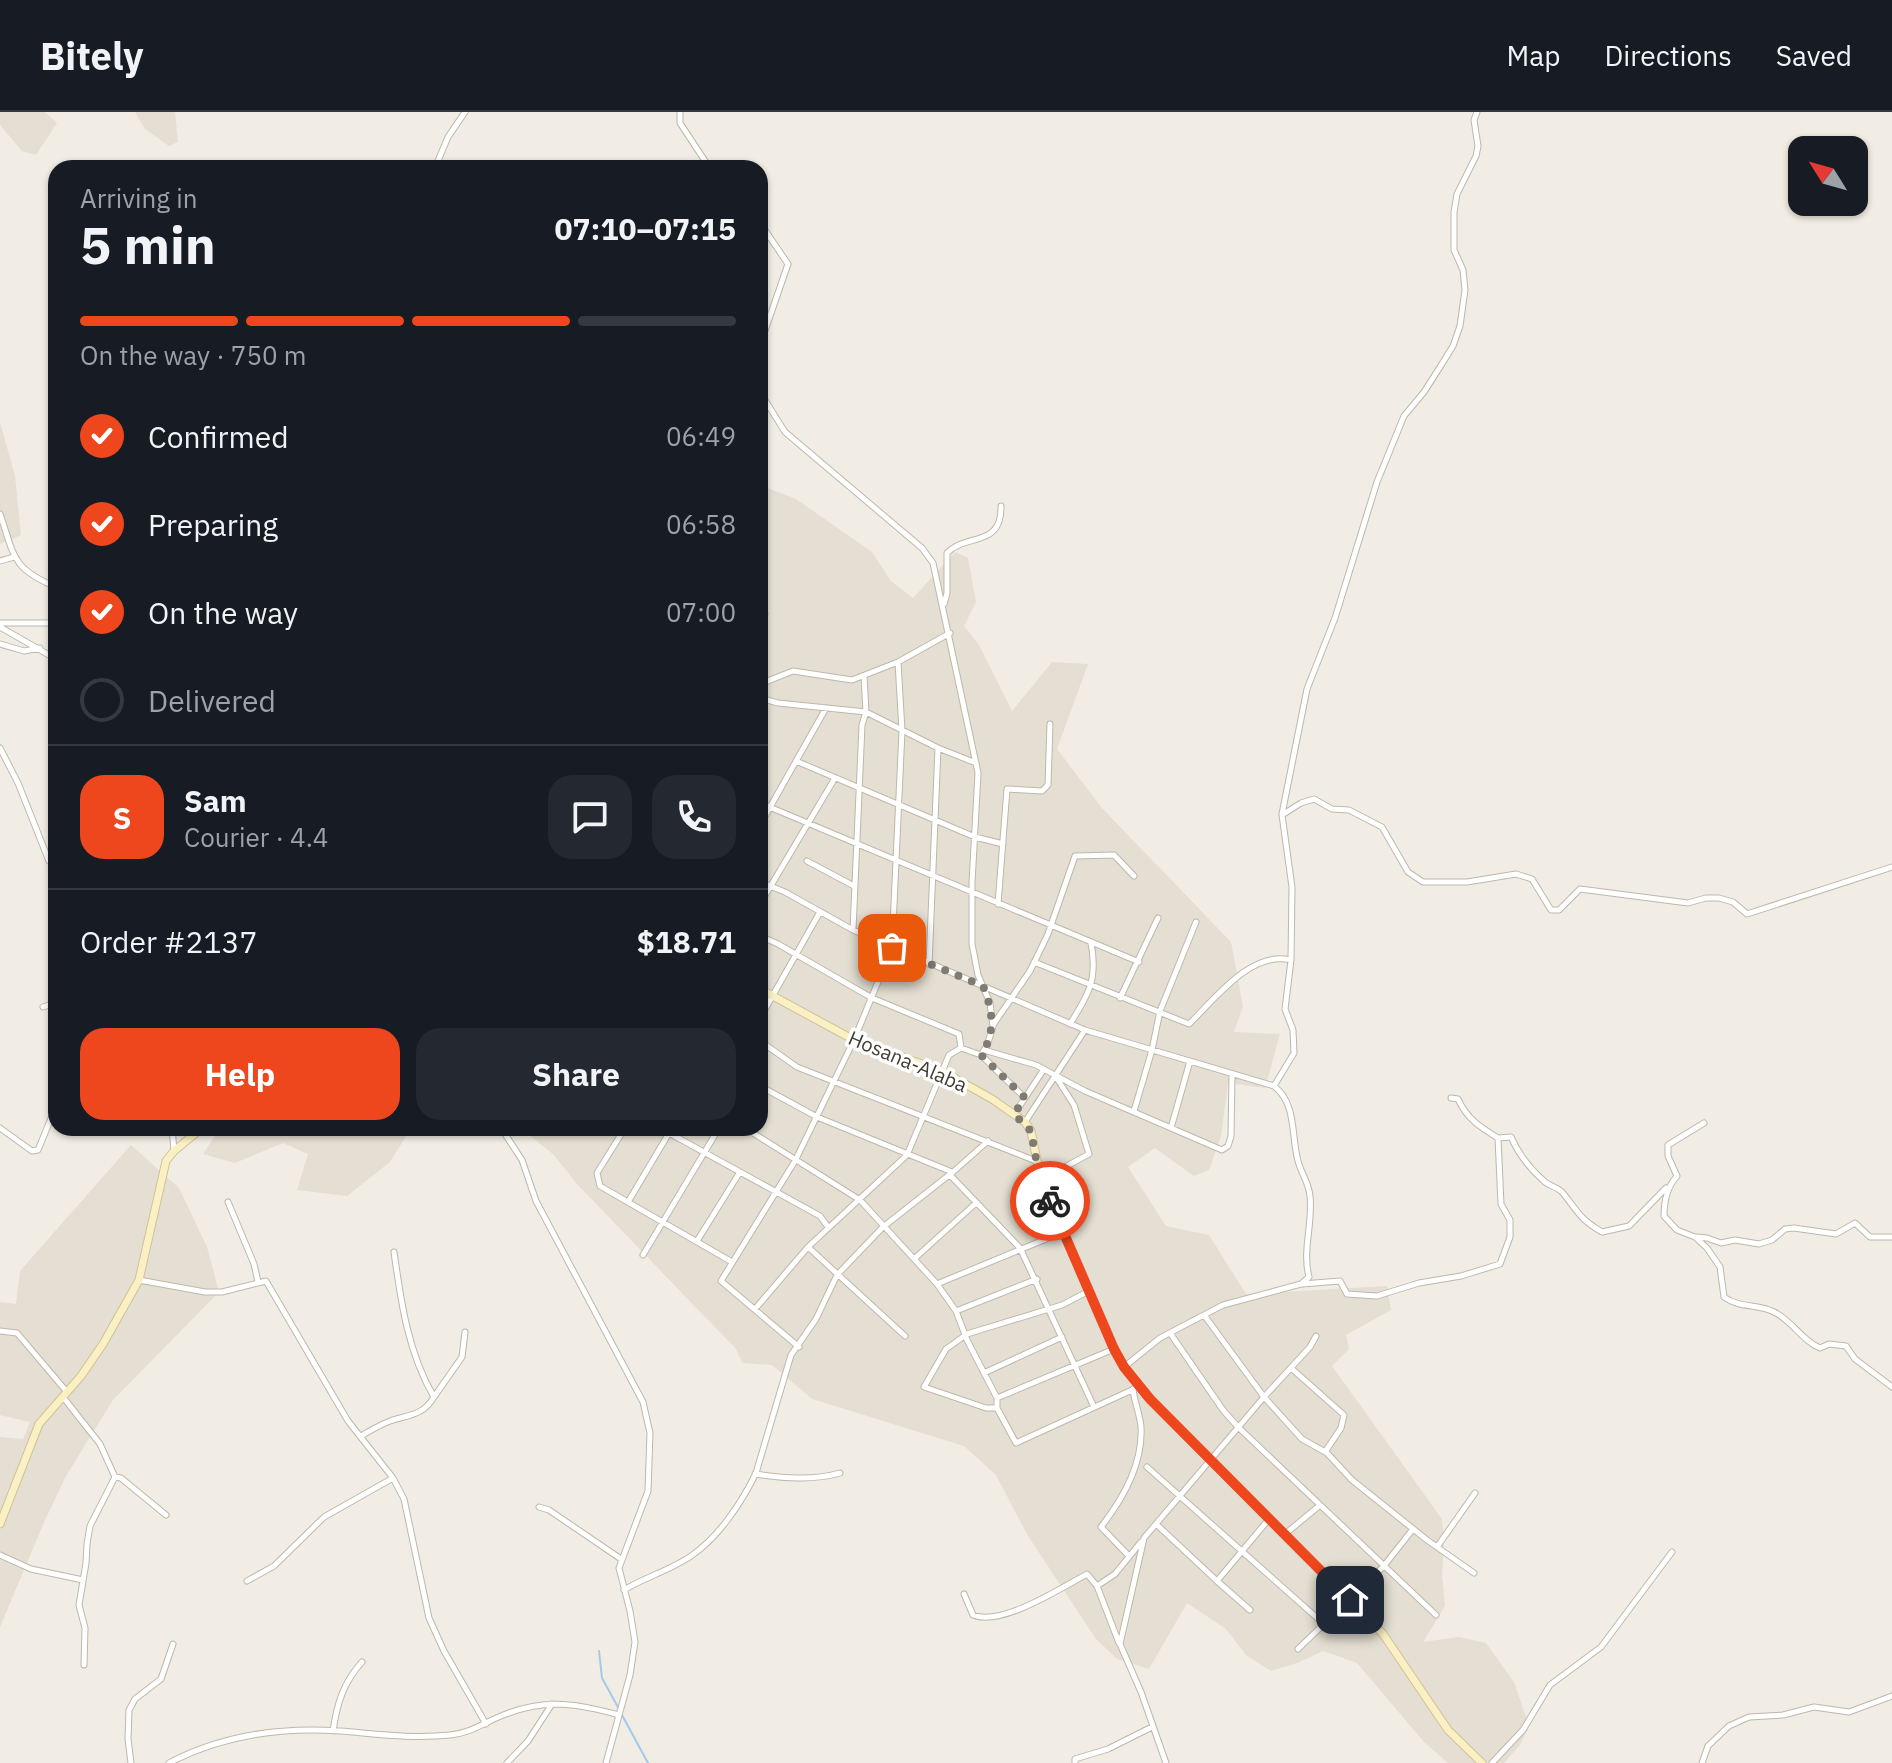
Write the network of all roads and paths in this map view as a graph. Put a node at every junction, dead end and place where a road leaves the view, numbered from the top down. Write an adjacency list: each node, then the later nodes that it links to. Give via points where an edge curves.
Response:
1 (465, 112): 4 (street)
2 (680, 112): 5 (street, via 680,123)
3 (1477, 112): 38 (street, via 1476,156 1454,212 1454,250 1465,290 1460,326 1440,367 1404,416 1377,482 1307,689)
4 (438, 160)
5 (704, 160)
6 (768, 235): 7 (street, via 788,264)
7 (768, 322)
8 (768, 405): 14 (street, via 785,432 922,548 933,563)
9 (1001, 506): 14 (street, via 1000,523 993,531 947,553)
10 (0, 514): 11 (street)
11 (15, 557): 12 (street); 13 (street, via 32,577)
12 (0, 561)
13 (48, 584)
14 (943, 605): 17 (street)
15 (48, 623): 16 (street)
16 (0, 625): 19 (street)
17 (950, 633): 21 (street); 32 (street)
18 (0, 644): 19 (street, via 24,651)
19 (40, 648): 20 (street)
20 (48, 654)
21 (898, 662): 22 (street); 28 (street)
22 (864, 676): 23 (street, via 852,680 793,671); 26 (street)
23 (768, 681)
24 (768, 700): 25 (street)
25 (826, 708): 26 (street); 31 (street)
26 (866, 712): 28 (street); 34 (street)
27 (1050, 724): 43 (street, via 1048,785 1042,791 1007,789)
28 (902, 731): 30 (street); 35 (street)
29 (0, 748): 44 (street)
30 (938, 748): 32 (street); 39 (street)
31 (796, 761): 33 (street); 36 (street)
32 (976, 763): 41 (street)
33 (835, 778): 34 (street); 40 (street)
34 (858, 787): 35 (street); 42 (street)
35 (899, 805): 39 (street); 46 (street)
36 (770, 807): 37 (street); 40 (street)
37 (768, 811)
38 (1282, 815): 47 (street, via 1314,799 1332,809 1349,810 1382,827 1408,872 1423,882 1516,874 1532,879 1551,910 1559,910 1580,889 1688,903 1719,898 1747,914); 64 (street, via 1292,887)
39 (935, 820): 41 (street); 49 (street)
40 (807, 823): 42 (street); 50 (street)
41 (975, 837): 43 (street); 53 (street)
42 (855, 844): 46 (street); 51 (street)
43 (1003, 844): 54 (street)
44 (48, 858)
45 (807, 861): 51 (street)
46 (898, 862): 49 (street); 62 (street)
47 (1892, 867)
48 (1134, 876): 58 (street, via 1114,855 1075,856)
49 (932, 877): 53 (street); 67 (street)
50 (770, 886): 52 (street); 55 (street)
51 (854, 886): 59 (street)
52 (768, 890)
53 (972, 894): 54 (street); 69 (street, via 972,944)
54 (998, 904): 58 (street)
55 (820, 912): 59 (street); 63 (street)
56 (1158, 918): 66 (street)
57 (1196, 922): 78 (street)
58 (1050, 926): 61 (street); 65 (street)
59 (853, 930): 62 (street)
60 (768, 940): 63 (street)
61 (1091, 942): 66 (street); 68 (street, via 1096,967)
62 (892, 948): 67 (street); 72 (street)
63 (796, 954): 71 (street); 72 (street)
64 (1291, 960): 78 (street, via 1269,957 1248,968 1189,1024); 93 (street, via 1285,1009 1294,1053)
65 (1034, 962): 68 (street); 73 (street)
66 (1139, 962): 74 (street)
67 (929, 964): 69 (street)
68 (1091, 985): 74 (street); 79 (street)
69 (983, 986): 73 (street); 80 (street)
70 (768, 993): 71 (main road, Hosana-Alaba)
71 (773, 995): 75 (street); 82 (main road, Hosana-Alaba)
72 (872, 998): 82 (street); 84 (street, via 959,1034)
73 (1010, 998): 79 (street); 80 (street)
74 (1120, 998): 78 (street)
75 (768, 1004)
76 (48, 1005): 77 (street)
77 (43, 1007)
78 (1159, 1014): 85 (street)
79 (1070, 1024): 81 (street)
80 (993, 1026): 86 (street)
81 (1085, 1030): 85 (street); 90 (street)
82 (854, 1040): 89 (main road, Hosana-Alaba); 92 (street)
83 (768, 1047): 92 (street, via 797,1067)
84 (961, 1048): 86 (street); 89 (street, via 949,1055)
85 (1152, 1050): 87 (street); 97 (street)
86 (982, 1053): 88 (street); 95 (street)
87 (1190, 1061): 91 (street); 105 (street)
88 (1044, 1069): 90 (street); 95 (street)
89 (942, 1071): 98 (main road, Hosana-Alaba); 100 (street)
90 (1055, 1075): 97 (street); 101 (street); 123 (street, via 1074,1105 1089,1154)
91 (1232, 1075): 93 (street); 105 (street, via 1228,1146 1222,1150)
92 (834, 1082): 99 (street); 100 (street)
93 (1274, 1086): 148 (street, via 1288,1106 1310,1197 1305,1258 1309,1277)
94 (768, 1090): 99 (street)
95 (1025, 1098): 98 (street)
96 (1451, 1098): 114 (street)
97 (1134, 1111): 105 (street)
98 (1014, 1114): 101 (main road, Hosana-Alaba)
99 (817, 1117): 118 (street); 119 (street)
100 (925, 1117): 115 (street); 118 (street)
101 (1025, 1122): 120 (main road)
102 (1704, 1123): 124 (street, via 1668,1145 1677,1176)
103 (48, 1126): 104 (street, via 38,1150 32,1151)
104 (0, 1128)
105 (1171, 1128)
106 (173, 1136): 116 (street)
107 (192, 1136): 116 (main road)
108 (507, 1136): 200 (street, via 643,1402 650,1433 648,1491)
109 (620, 1136): 128 (street, via 597,1173 600,1186)
110 (667, 1136): 128 (street)
111 (674, 1136): 117 (street)
112 (714, 1136): 117 (street)
113 (757, 1136): 119 (street)
114 (1498, 1138): 124 (street, via 1511,1137 1522,1160 1560,1190 1583,1222 1602,1232 1629,1226); 148 (street, via 1501,1204 1510,1220 1500,1264 1377,1296 1347,1294 1340,1281)
115 (988, 1141): 120 (street); 122 (street)
116 (174, 1151): 145 (main road, via 162,1172)
117 (704, 1153): 121 (street); 130 (street)
118 (907, 1155): 122 (street); 126 (street)
119 (795, 1161): 125 (street); 126 (street)
120 (1037, 1162): 123 (main road)
121 (740, 1172): 125 (street); 136 (street)
122 (952, 1174): 129 (street); 132 (street)
123 (1041, 1180): 133 (main road)
124 (1670, 1184): 134 (street, via 1664,1216 1677,1230)
125 (775, 1192): 131 (street, via 820,1216); 142 (street)
126 (860, 1200): 131 (street); 132 (street)
127 (228, 1202): 146 (street)
128 (628, 1202): 130 (street)
129 (976, 1203): 138 (street); 141 (street)
130 (663, 1222): 136 (street); 140 (street)
131 (828, 1227): 137 (street)
132 (883, 1227): 141 (street); 143 (street)
133 (1063, 1232): 138 (street); 149 (main road)
134 (1695, 1237): 135 (street, via 1759,1244 1785,1229 1836,1234 1855,1223 1870,1237); 168 (street, via 1720,1267 1724,1297 1772,1311 1820,1348 1846,1346)
135 (1892, 1237)
136 (697, 1241): 142 (street)
137 (808, 1247): 143 (street); 151 (street)
138 (1020, 1248): 144 (street); 147 (street)
139 (394, 1252): 170 (street, via 401,1308 416,1361)
140 (643, 1255)
141 (914, 1259): 147 (street)
142 (732, 1262): 151 (street, via 721,1281)
143 (837, 1275): 158 (street); 161 (street)
144 (1037, 1279): 150 (street); 152 (street)
145 (139, 1280): 146 (street, via 205,1292); 169 (main road, via 103,1344)
146 (258, 1282): 176 (street, via 266,1281)
147 (937, 1284): 152 (street)
148 (1301, 1284): 153 (street, via 1233,1301)
149 (1089, 1291): 150 (street); 162 (main road)
150 (1047, 1308): 157 (street); 160 (street)
151 (755, 1309): 161 (street)
152 (956, 1311): 157 (street)
153 (1204, 1315): 156 (street); 171 (street)
154 (0, 1331): 169 (street, via 17,1333)
155 (465, 1332): 170 (street, via 462,1357)
156 (1170, 1333): 164 (street); 175 (street)
157 (967, 1334): 166 (street); 174 (street, via 946,1349 924,1387)
158 (905, 1336)
159 (1316, 1336): 165 (street)
160 (1062, 1337): 163 (street); 166 (street)
161 (799, 1347): 181 (street, via 791,1355)
162 (1114, 1349): 163 (street); 164 (main road)
163 (1075, 1365): 172 (street); 173 (street)
164 (1124, 1367): 167 (main road)
165 (1291, 1368): 171 (street); 177 (street, via 1344,1415)
166 (984, 1373): 172 (street)
167 (1135, 1387): 173 (street); 178 (main road); 199 (street, via 1141,1447 1117,1507 1101,1527)
168 (1892, 1387)
169 (65, 1394): 182 (street, via 100,1444); 190 (main road, via 35,1432)
170 (434, 1397): 176 (street, via 419,1413)
171 (1264, 1397): 175 (street); 177 (street, via 1302,1439)
172 (997, 1398): 174 (street)
173 (1094, 1407): 174 (street, via 1016,1443)
174 (997, 1408)
175 (1238, 1427): 178 (street); 186 (street)
176 (361, 1436): 183 (street)
177 (1325, 1452): 192 (street)
178 (1212, 1459): 185 (street); 189 (main road)
179 (1147, 1467): 185 (street)
180 (840, 1473): 181 (street, via 788,1479)
181 (755, 1474): 207 (street, via 730,1515 691,1556)
182 (115, 1477): 188 (street); 203 (street, via 90,1526)
183 (393, 1478): 204 (street, via 324,1517 274,1566); 221 (street, via 411,1523 429,1618)
184 (1475, 1493): 195 (street)
185 (1180, 1495): 191 (street); 196 (street)
186 (1319, 1506): 193 (street); 201 (street)
187 (539, 1507): 200 (street)
188 (166, 1515)
189 (1270, 1518): 193 (main road); 196 (street)
190 (0, 1524)
191 (1156, 1524): 194 (street); 205 (street)
192 (1413, 1529): 195 (street); 201 (street)
193 (1285, 1534): 209 (main road)
194 (1144, 1538): 199 (street); 214 (street)
195 (1437, 1547): 202 (street)
196 (1242, 1550): 205 (street); 212 (street)
197 (1672, 1552): 233 (street, via 1601,1647 1550,1685 1523,1730)
198 (0, 1555): 203 (street, via 31,1569)
199 (1129, 1556): 206 (street)
200 (621, 1559): 207 (street)
201 (1383, 1567): 209 (street); 211 (street)
202 (1474, 1573)
203 (83, 1580): 217 (street, via 79,1605 85,1628)
204 (247, 1581)
205 (1217, 1581): 210 (street)
206 (1097, 1586): 208 (street, via 1087,1574 1026,1607 982,1619 973,1615); 214 (street)
207 (624, 1590): 220 (street, via 635,1642)
208 (964, 1594)
209 (1350, 1600): 212 (street); 224 (main road, via 1395,1647 1437,1715)
210 (1250, 1610)
211 (1436, 1615)
212 (1324, 1624): 215 (street)
213 (173, 1644): 225 (street, via 161,1679 129,1710)
214 (1120, 1644): 222 (street)
215 (1298, 1649)
216 (362, 1662): 223 (street, via 342,1691)
217 (84, 1665)
218 (1892, 1696): 234 (street, via 1849,1712 1814,1707 1749,1717 1729,1726 1708,1746)
219 (552, 1704): 220 (street); 221 (street); 227 (street)
220 (619, 1715): 228 (street)
221 (486, 1724): 223 (street, via 467,1733 411,1738)
222 (1152, 1727): 229 (street); 230 (street)
223 (333, 1731): 226 (street, via 254,1734 212,1744)
224 (1472, 1754): 231 (street); 232 (main road)
225 (131, 1763)
226 (169, 1763)
227 (507, 1763)
228 (606, 1763)
229 (1075, 1763)
230 (1166, 1763)
231 (1467, 1763)
232 (1482, 1763)
233 (1492, 1763)
234 (1702, 1763)

